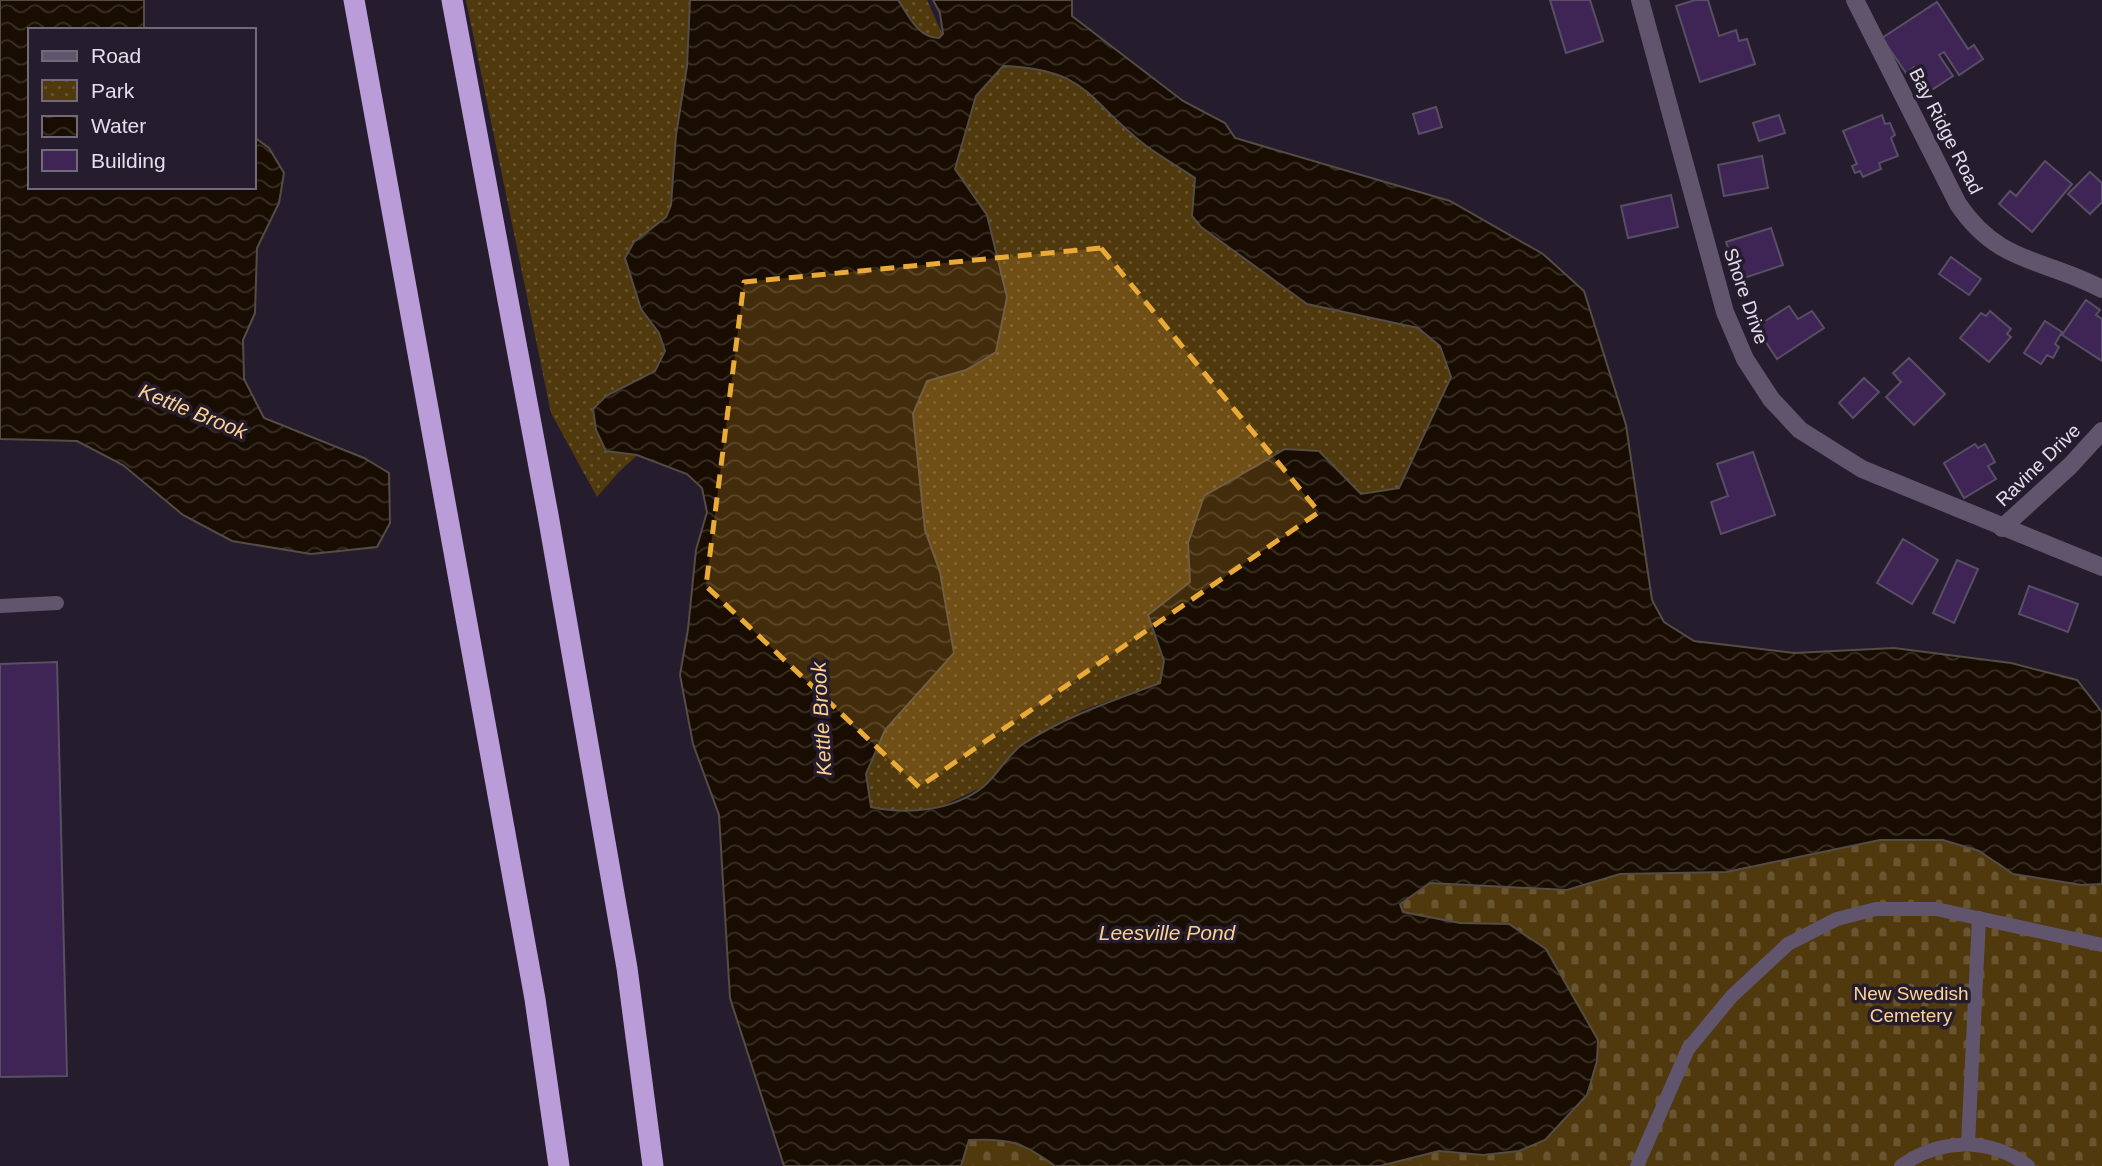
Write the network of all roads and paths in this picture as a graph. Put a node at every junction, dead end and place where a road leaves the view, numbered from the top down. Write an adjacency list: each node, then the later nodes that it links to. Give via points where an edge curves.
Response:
1 (354, 0): 14 (highway, via 537,1010)
2 (452, 0): 15 (highway, via 620,930)
3 (1640, 0): 7 (street, Shore Drive, via 1725,312 1745,359 1771,399 1800,430 1862,470)
4 (1856, 0): 5 (street, Bay Ridge Road, via 1970,222 2002,249)
5 (2102, 289)
6 (2102, 431): 7 (street, Ravine Drive)
7 (2003, 528): 8 (street, Shore Drive)
8 (2102, 567)
9 (57, 603): 10 (lane)
10 (0, 606)
11 (1979, 918): 12 (lane); 13 (lane); 16 (lane, via 1936,909 1876,909 1838,919 1787,944 1732,996 1688,1049)
12 (2102, 944)
13 (1968, 1144): 17 (lane, via 1934,1149); 18 (lane, via 1998,1150)
14 (559, 1166)
15 (653, 1166)
16 (1637, 1166)
17 (1901, 1166)
18 (2028, 1166)

